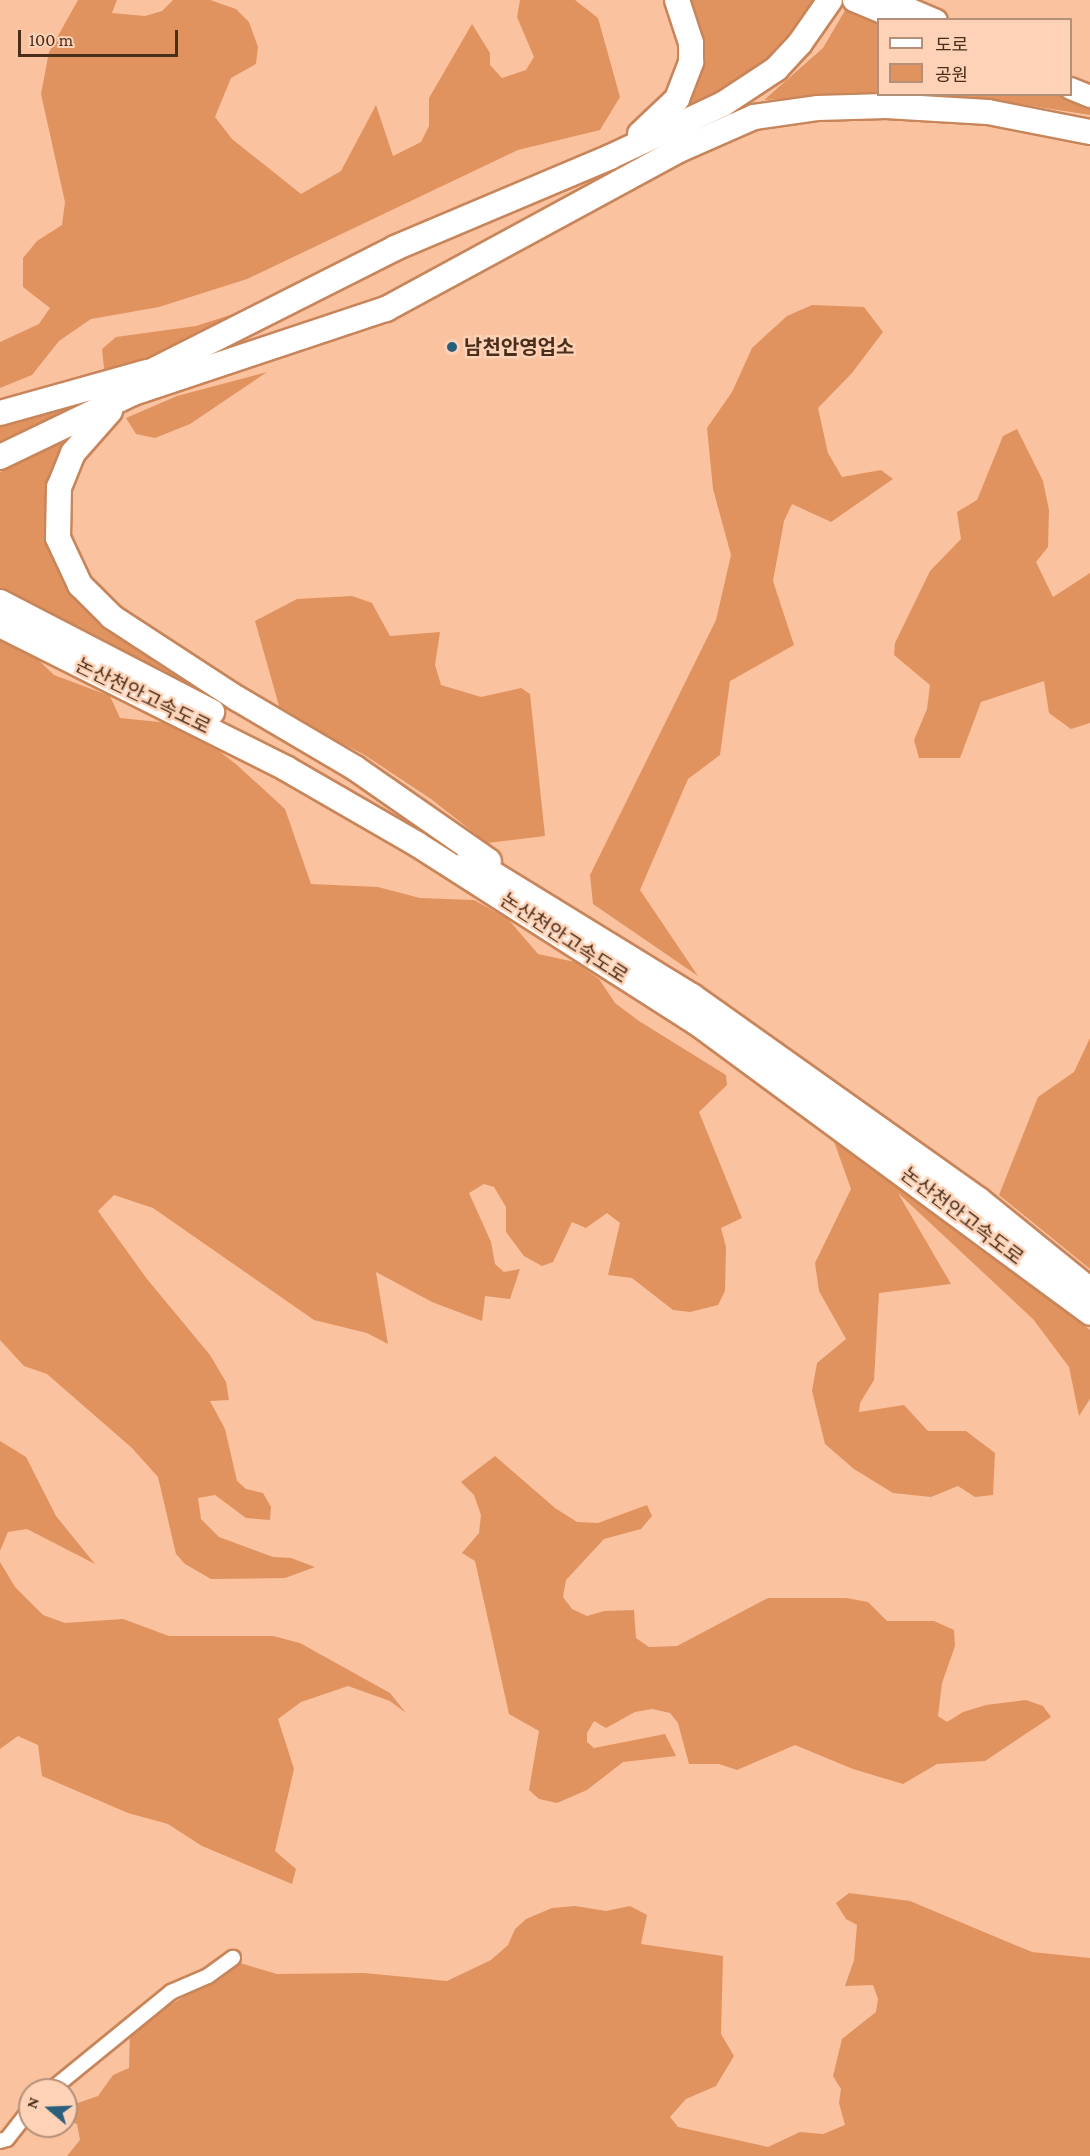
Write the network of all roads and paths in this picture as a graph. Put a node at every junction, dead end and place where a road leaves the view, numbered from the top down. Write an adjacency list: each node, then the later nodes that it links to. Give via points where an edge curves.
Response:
1 (677, 0): 13 (highway, via 692,43 691,62 677,99 666,113)
2 (853, 0): 5 (main road)
3 (889, 0): 6 (main road)
4 (832, 8): 12 (highway, via 818,42 762,93); 13 (highway, via 776,69 723,104)
5 (896, 18)
6 (931, 18)
7 (1072, 73): 8 (main road)
8 (1090, 81)
9 (1072, 88): 10 (main road)
10 (1090, 96)
11 (1090, 132): 12 (highway, via 988,112 886,106 818,108 754,117)
12 (679, 150): 15 (highway, via 386,309)
13 (610, 157): 14 (highway, via 395,248)
14 (158, 368): 16 (highway); 17 (highway)
15 (133, 393): 18 (highway); 21 (highway, via 84,438 59,487 58,538 80,585 112,617 393,793)
16 (0, 413)
17 (0, 444)
18 (0, 457)
19 (0, 602): 21 (highway, 논산천안고속도로, via 301,760)
20 (0, 625): 23 (highway, 논산천안고속도로, via 245,747 417,844 697,1023)
21 (564, 915): 22 (highway, 논산천안고속도로, via 692,996 950,1179)
22 (1090, 1290)
23 (1090, 1312)
24 (233, 1958): 25 (street, via 208,1976 171,1992)
25 (66, 2078)
26 (18, 2125): 27 (street, via 7,2139)
27 (0, 2141)

